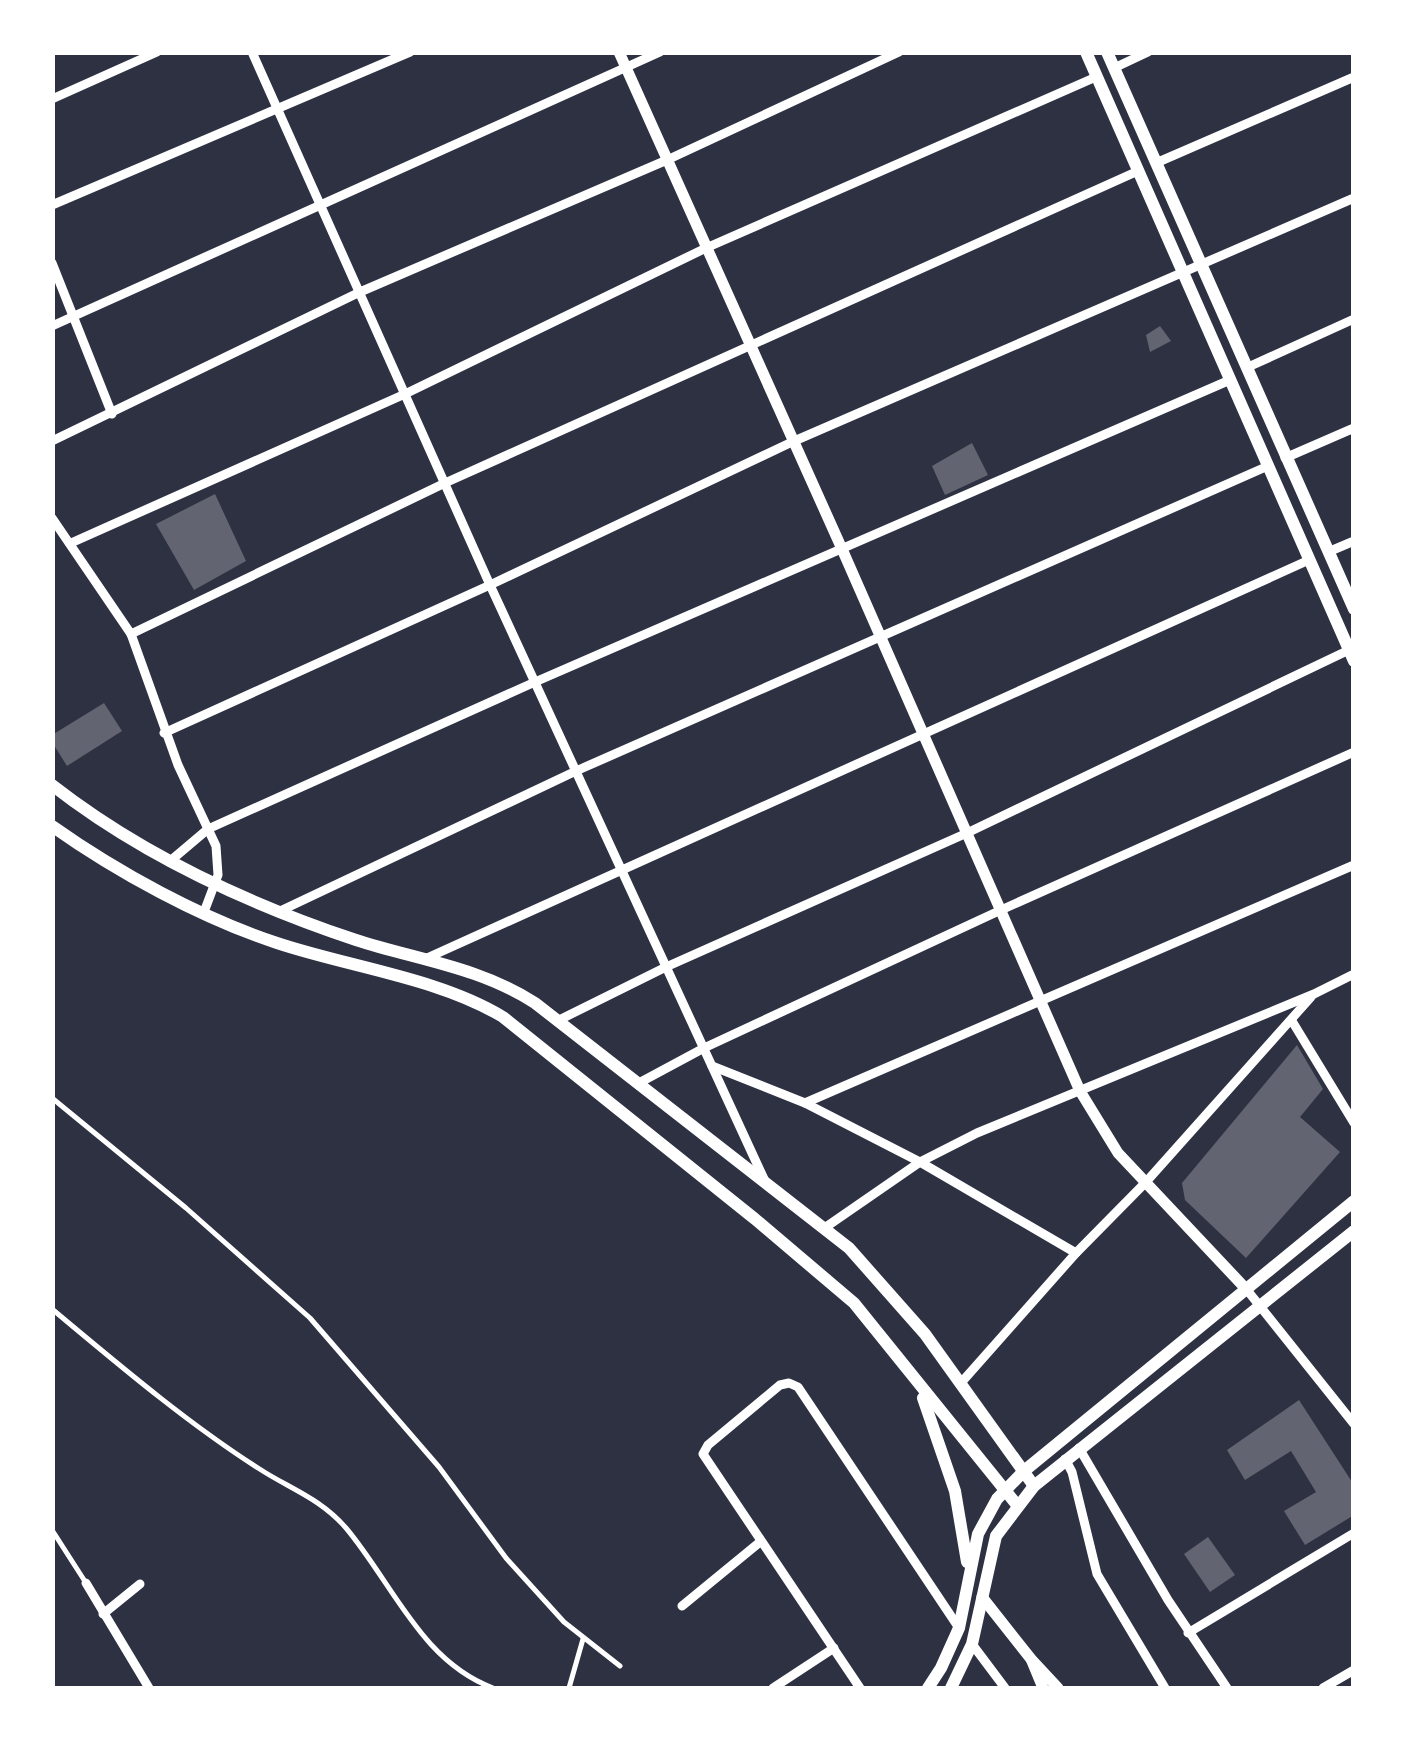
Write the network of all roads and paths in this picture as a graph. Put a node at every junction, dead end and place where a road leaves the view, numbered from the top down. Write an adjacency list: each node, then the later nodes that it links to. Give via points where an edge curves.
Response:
1 (157, 52): 14 (street)
2 (252, 52): 15 (street)
3 (410, 52): 15 (street)
4 (619, 52): 10 (street)
5 (660, 52): 10 (street)
6 (900, 52): 16 (street)
7 (1086, 52): 12 (main road)
8 (1107, 52): 11 (main road)
9 (1148, 52): 11 (street)
10 (626, 68): 16 (street); 21 (street)
11 (1114, 68): 17 (main road)
12 (1096, 77): 18 (main road); 22 (street)
13 (1354, 77): 17 (street)
14 (52, 99)
15 (278, 111): 20 (street); 21 (street)
16 (667, 160): 22 (street); 26 (street)
17 (1156, 163): 24 (main road)
18 (1138, 171): 25 (main road); 30 (street)
19 (1354, 198): 24 (street)
20 (52, 204)
21 (320, 204): 26 (street); 27 (street)
22 (706, 248): 30 (street); 33 (street)
23 (52, 263): 27 (street)
24 (1202, 267): 25 (street); 31 (main road)
25 (1183, 274): 32 (main road); 37 (street)
26 (360, 292): 33 (street); 34 (street)
27 (76, 314): 29 (street); 34 (street)
28 (1354, 318): 31 (street)
29 (52, 326)
30 (748, 344): 37 (street); 40 (street)
31 (1246, 368): 38 (main road)
32 (1230, 380): 39 (main road); 44 (street)
33 (405, 394): 40 (street); 43 (street)
34 (112, 414): 36 (street)
35 (1354, 428): 38 (street)
36 (52, 441)
37 (792, 442): 44 (street); 47 (street)
38 (1286, 458): 45 (main road)
39 (1268, 466): 46 (main road); 50 (street)
40 (445, 483): 47 (street); 49 (street)
41 (52, 518): 43 (street)
42 (1354, 541): 45 (street)
43 (72, 543): 49 (street)
44 (842, 549): 50 (street); 52 (street)
45 (1328, 552): 48 (main road)
46 (1309, 560): 51 (main road); 54 (street)
47 (490, 586): 52 (street); 53 (street)
48 (1354, 609)
49 (132, 634): 53 (street)
50 (881, 639): 54 (street); 56 (street)
51 (1351, 656): 60 (street)
52 (535, 682): 56 (street); 59 (street)
53 (164, 732): 59 (street)
54 (922, 734): 60 (street); 63 (street)
55 (1354, 752): 65 (street)
56 (576, 772): 63 (street); 67 (street)
57 (52, 785): 61 (main road)
58 (52, 826): 66 (main road)
59 (208, 829): 61 (street); 64 (street, via 218,856)
60 (967, 833): 65 (street); 69 (street)
61 (169, 862): 64 (main road)
62 (1354, 865): 72 (street)
63 (621, 870): 68 (street); 69 (street)
64 (216, 884): 66 (street); 67 (main road)
65 (1001, 910): 72 (street); 75 (street)
66 (204, 912): 92 (main road, via 503,1017 823,1275)
67 (278, 912): 68 (main road)
68 (427, 958): 73 (main road, via 493,979)
69 (666, 966): 73 (street); 75 (street)
70 (1354, 974): 71 (street)
71 (1314, 994): 74 (street); 78 (street)
72 (1042, 1002): 78 (street); 80 (street)
73 (557, 1021): 77 (main road)
74 (1292, 1021): 81 (street); 84 (street)
75 (704, 1048): 76 (street); 77 (street)
76 (712, 1066): 80 (street); 83 (street)
77 (636, 1084): 83 (main road)
78 (1080, 1091): 82 (street); 84 (street, via 1118,1153)
79 (52, 1098): 112 (lane, via 310,1318 439,1467 506,1558)
80 (805, 1104): 82 (street)
81 (1354, 1123)
82 (920, 1162): 86 (street); 88 (street)
83 (765, 1181): 86 (main road)
84 (1146, 1182): 88 (street); 89 (street)
85 (1354, 1201): 89 (main road)
86 (823, 1229): 93 (main road, via 881,1282)
87 (1354, 1232): 90 (main road)
88 (1076, 1253): 93 (street)
89 (1247, 1290): 90 (street); 97 (main road)
90 (1258, 1304): 94 (street); 95 (main road)
91 (52, 1309): 119 (lane, via 258,1468 314,1497 345,1527 448,1663)
92 (913, 1378): 99 (main road); 104 (main road, via 952,1478)
93 (960, 1384): 97 (main road)
94 (1354, 1424)
95 (1079, 1448): 96 (main road); 111 (street)
96 (1065, 1458): 98 (main road); 128 (street, via 1097,1574)
97 (1024, 1470): 98 (main road); 99 (main road)
98 (1034, 1486): 100 (main road)
99 (1005, 1490): 100 (main road); 104 (main road, via 978,1534)
100 (1018, 1505): 107 (main road, via 996,1536)
101 (52, 1530): 105 (lane)
102 (1354, 1533): 111 (street)
103 (760, 1542): 108 (street); 110 (street, via 703,1454 788,1383 798,1388); 114 (street)
104 (968, 1570): 110 (main road)
105 (86, 1583): 109 (street)
106 (140, 1584): 109 (street)
107 (982, 1597): 113 (main road); 115 (street)
108 (682, 1606)
109 (103, 1614): 118 (street)
110 (958, 1628): 123 (main road)
111 (1188, 1633): 129 (street)
112 (584, 1638): 116 (lane); 120 (lane)
113 (972, 1644): 124 (main road); 125 (street)
114 (834, 1648): 121 (street); 122 (street)
115 (1031, 1659): 126 (street); 127 (street)
116 (620, 1666)
117 (1354, 1670): 130 (street)
118 (149, 1688)
119 (493, 1688)
120 (569, 1688)
121 (772, 1688)
122 (860, 1688)
123 (928, 1688)
124 (951, 1688)
125 (1005, 1688)
126 (1043, 1688)
127 (1058, 1688)
128 (1165, 1688)
129 (1226, 1688)
130 (1324, 1688)

